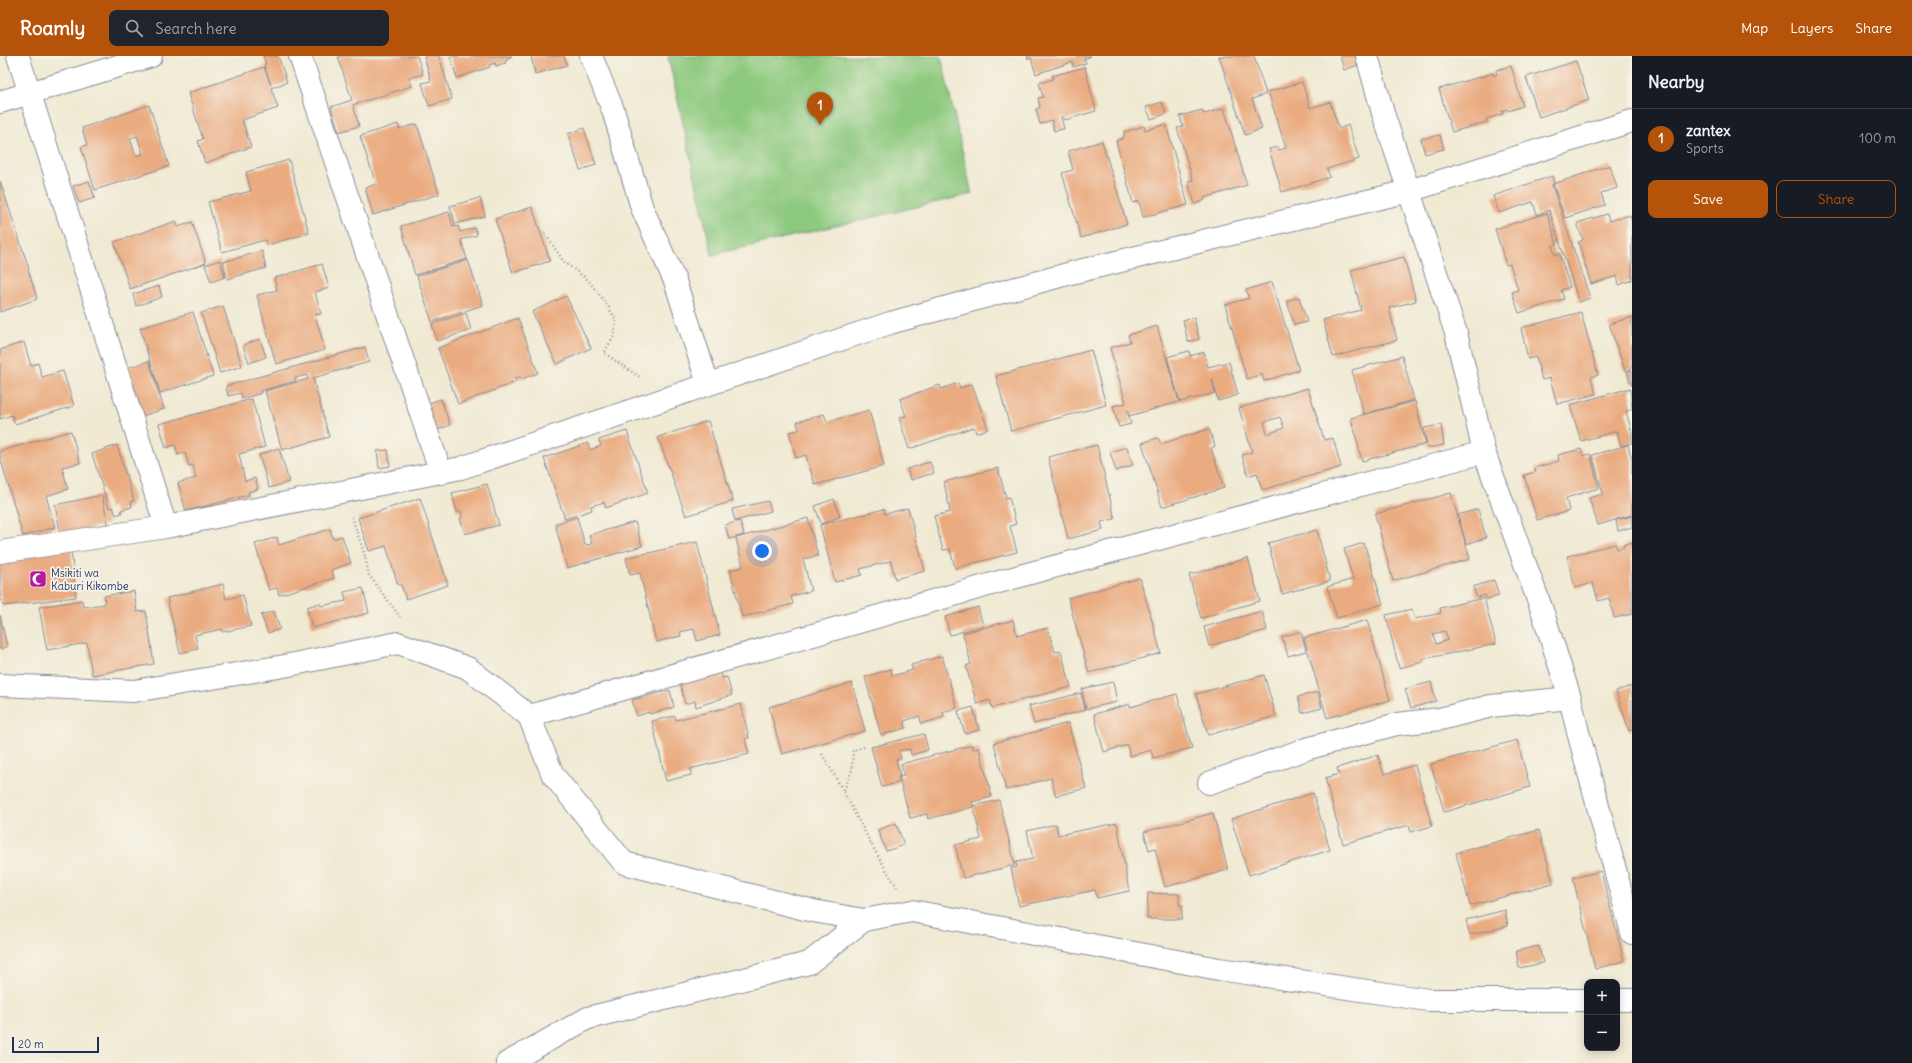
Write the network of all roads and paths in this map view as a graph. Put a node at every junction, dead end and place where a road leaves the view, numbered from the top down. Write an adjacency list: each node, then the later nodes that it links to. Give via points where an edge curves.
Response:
1 (18, 56): 6 (street)
2 (151, 56): 6 (street)
3 (300, 56): 14 (street)
4 (591, 56): 11 (street, via 613,110 642,208 674,281)
5 (1367, 56): 9 (street)
6 (29, 93): 7 (street); 16 (street)
7 (0, 102)
8 (1632, 122): 9 (street)
9 (1409, 191): 11 (street, via 1071,273 897,320); 13 (street, via 1456,333)
10 (544, 232): 12 (path, via 564,262 588,280 616,320 614,336 604,353 640,377)
11 (708, 384): 12 (street)
12 (664, 399): 14 (street)
13 (1484, 452): 20 (street, via 1543,613); 21 (street, via 1027,574)
14 (441, 473): 15 (street)
15 (361, 488): 16 (street); 18 (path, via 347,503 369,575 400,617)
16 (166, 527): 17 (street)
17 (0, 552)
18 (398, 643): 19 (street, via 284,666 134,691); 21 (street, via 468,668)
19 (0, 685)
20 (1570, 698): 24 (street, via 1491,706 1440,719 1397,724 1306,749); 28 (street)
21 (529, 716): 27 (street, via 553,775 624,863 813,911)
22 (864, 747): 25 (path, via 853,750 852,770)
23 (822, 754): 25 (path)
24 (1209, 782)
25 (844, 790): 26 (path, via 877,857)
26 (912, 911): 27 (street); 29 (street, via 1219,969 1428,1000)
27 (864, 920): 32 (street, via 809,963 588,1018)
28 (1632, 933)
29 (1584, 1000)
30 (1620, 1000): 31 (street)
31 (1632, 1000)
32 (507, 1063)

